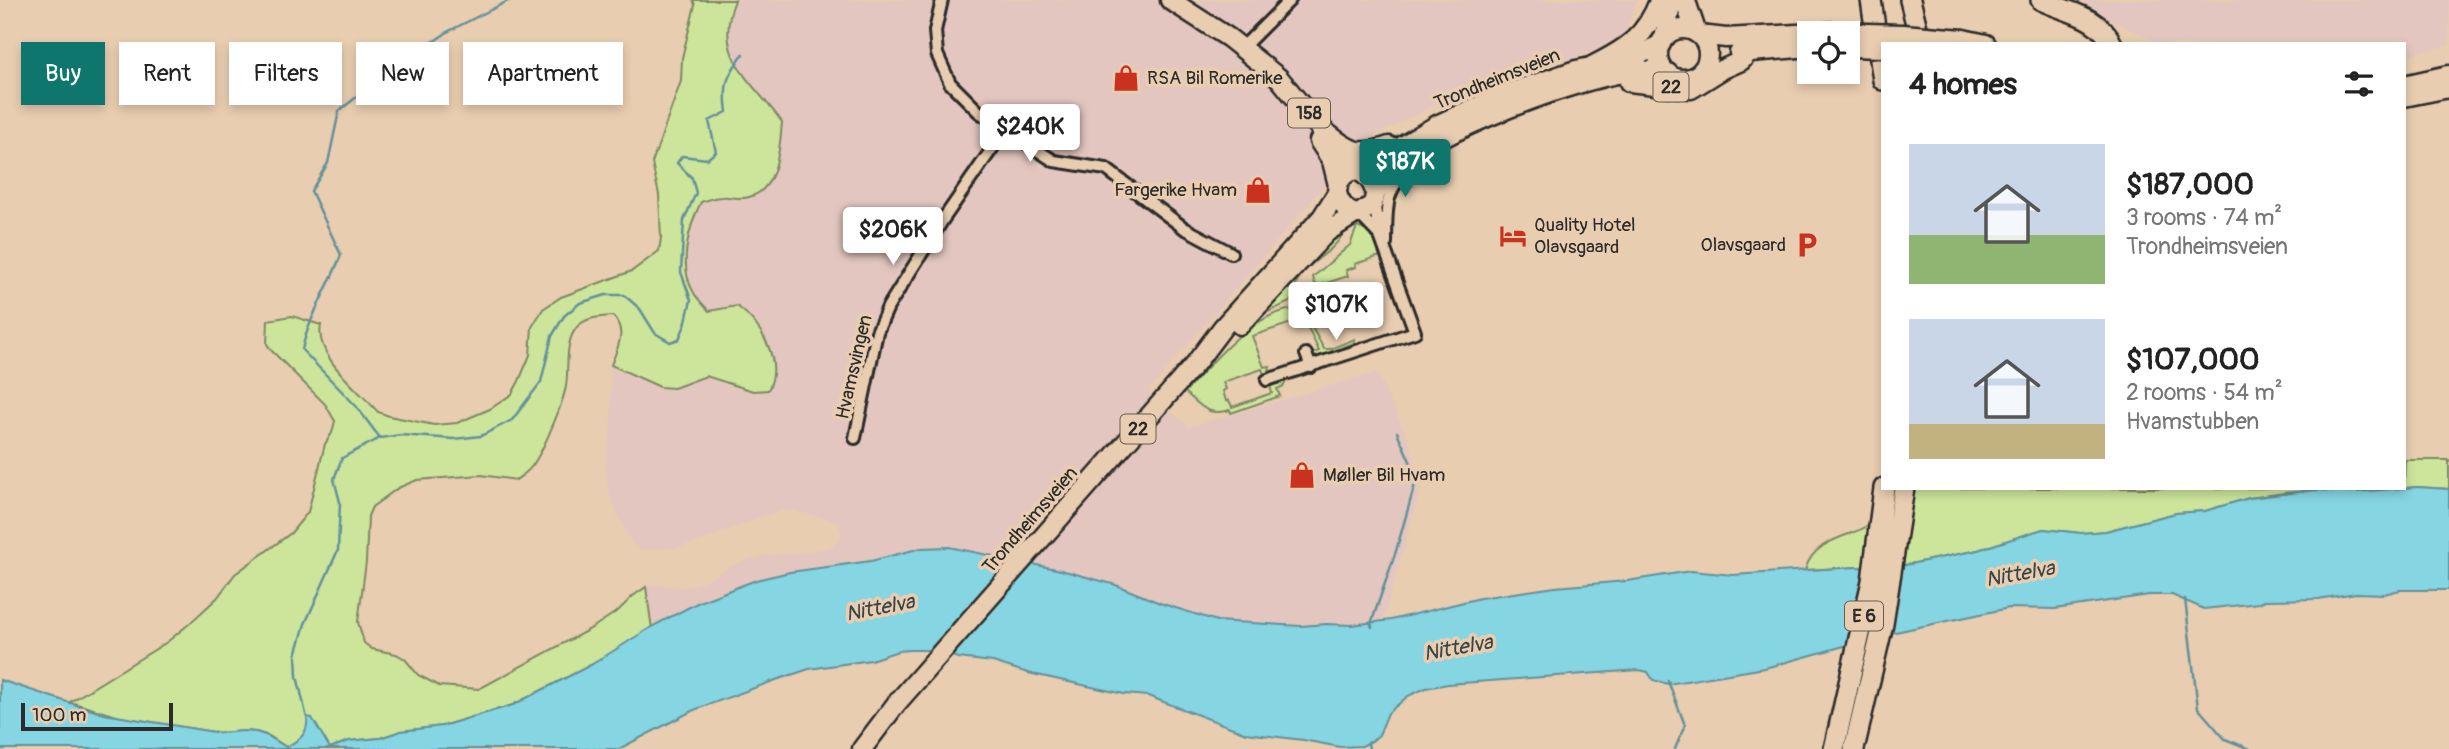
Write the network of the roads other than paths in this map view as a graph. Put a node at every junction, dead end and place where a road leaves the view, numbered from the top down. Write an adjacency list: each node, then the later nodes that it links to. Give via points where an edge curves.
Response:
1 (942, 0): 36 (street, via 935,42 945,75 956,91)
2 (1170, 0): 21 (main road, 158)
3 (1290, 0): 21 (street)
4 (1660, 0): 26 (highway, via 1635,41)
5 (1671, 0): 14 (highway)
6 (1685, 0): 12 (highway)
7 (1871, 0): 27 (highway)
8 (1884, 0): 15 (highway)
9 (1909, 0): 16 (highway); 17 (highway)
10 (2041, 0): 19 (highway, via 2094,22)
11 (1860, 33): 18 (main road, 22, bridge)
12 (1698, 34): 13 (main road, 22, via 1726,38); 14 (main road, 22, via 1680,29); 28 (main road, 22, via 1708,50)
13 (1797, 34)
14 (1663, 40): 26 (main road, Trondheimsveien / 22, via 1631,59); 29 (main road, 22, via 1660,63)
15 (1888, 42)
16 (1910, 42)
17 (1920, 42)
18 (1977, 42)
19 (2111, 42)
20 (1860, 47): 23 (main road, bridge)
21 (1242, 48): 25 (main road, 158)
22 (1797, 48): 24 (main road, 22)
23 (1881, 48)
24 (1749, 51): 28 (main road, 22); 31 (main road, 22, via 1741,61 1691,89 1632,82 1600,87)
25 (1258, 61): 35 (main road, 158, via 1279,78); 39 (main road, 158, via 1329,155)
26 (1593, 66): 37 (main road, Trondheimsveien / 22, via 1454,116)
27 (1881, 66)
28 (1704, 67): 29 (main road, 22, via 1687,78)
29 (1668, 73): 31 (main road, Trondheimsveien / 22, via 1636,71)
30 (2449, 75): 32 (main road)
31 (1581, 84): 37 (main road, Trondheimsveien / 22)
32 (2406, 85)
33 (2449, 88): 34 (main road)
34 (2406, 97)
35 (1322, 129): 37 (main road, 22, via 1363,153); 38 (main road, 158)
36 (1005, 130): 44 (street, via 1054,161 1106,169 1184,228); 51 (street, Hvamsvingen, via 888,307 877,332)
37 (1420, 143): 38 (main road, Trondheimsveien / 22); 40 (main road, Trondheimsveien / 22, via 1390,172); 43 (street, via 1388,197)
38 (1355, 170): 39 (main road, 22, via 1346,174); 40 (main road, via 1369,179)
39 (1337, 189): 41 (main road, via 1345,208); 46 (main road, Trondheimsveien / 22, via 1322,217)
40 (1375, 198): 41 (main road, 22, via 1366,211); 42 (street)
41 (1357, 214): 42 (street); 46 (main road, Trondheimsveien / 22, via 1327,232 1258,307)
42 (1380, 236): 43 (street)
43 (1386, 249): 48 (street, via 1415,332)
44 (1230, 253)
45 (1306, 354): 48 (street)
46 (1195, 364): 54 (main road, Trondheimsveien / 22)
47 (1275, 364): 49 (street)
48 (1311, 367): 49 (street)
49 (1280, 376): 50 (street)
50 (1267, 380)
51 (855, 438)
52 (1884, 493): 56 (highway, E 6, via 1872,581)
53 (1904, 495): 55 (highway, E 6, via 1883,624)
54 (896, 704): 57 (main road, Trondheimsveien / 22); 58 (main road, Trondheimsveien / 22)
55 (1857, 740)
56 (1836, 741)
57 (849, 749)
58 (862, 749)

